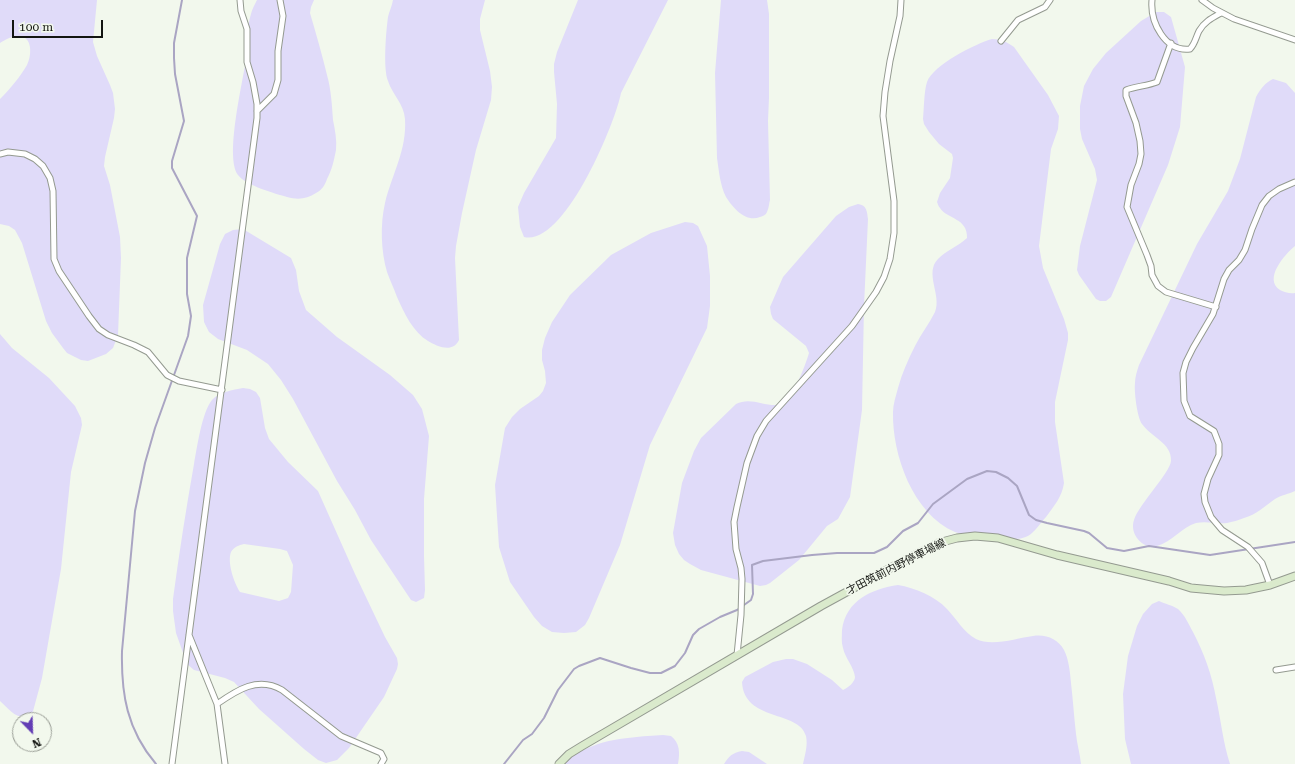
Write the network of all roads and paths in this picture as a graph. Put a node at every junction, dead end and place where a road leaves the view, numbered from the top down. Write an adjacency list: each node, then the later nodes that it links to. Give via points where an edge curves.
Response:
1 (240, 0): 11 (street, via 247,29 246,62 253,82)
2 (280, 0): 11 (street, via 282,16 278,80 274,94)
3 (901, 0): 19 (street, via 883,116 894,201 894,233 890,259 876,292 852,326 766,421 757,436 747,463 734,522 742,579)
4 (1050, 0): 8 (street, via 1045,7 1018,20)
5 (1152, 0): 10 (street, via 1153,17 1163,38)
6 (1202, 0): 7 (street)
7 (1221, 13): 9 (street); 10 (street, via 1204,23 1190,49 1184,50)
8 (1001, 40)
9 (1295, 40)
10 (1170, 44): 14 (street, via 1157,82 1126,90 1140,141 1139,164 1130,185 1127,207 1148,255 1152,275 1158,286 1166,292)
11 (257, 111): 15 (street)
12 (0, 154): 15 (street, via 25,154 43,166 50,178 53,191 54,259 59,271 99,329 148,352 167,375 179,381)
13 (1295, 182): 14 (street, via 1274,192 1262,205 1242,255 1224,279)
14 (1216, 307): 17 (street, via 1186,362 1183,373 1184,401 1190,416 1214,431 1219,444 1220,455 1204,494 1211,517 1222,530 1248,547 1262,563)
15 (222, 390): 18 (street)
16 (1295, 576): 17 (main road, 才田筑前内野停車場線)
17 (1270, 586): 19 (main road, 才田筑前内野停車場線, via 1224,591 1191,588 998,538 957,538 938,544 896,565)
18 (189, 634): 22 (street); 23 (street)
19 (737, 655): 26 (main road, 才田筑前内野停車場線, via 582,746)
20 (1295, 667): 21 (street)
21 (1276, 670)
22 (217, 704): 24 (street); 25 (street, via 249,686 275,685 341,736 381,752 384,759)
23 (172, 764)
24 (225, 764)
25 (382, 764)
26 (559, 764)

